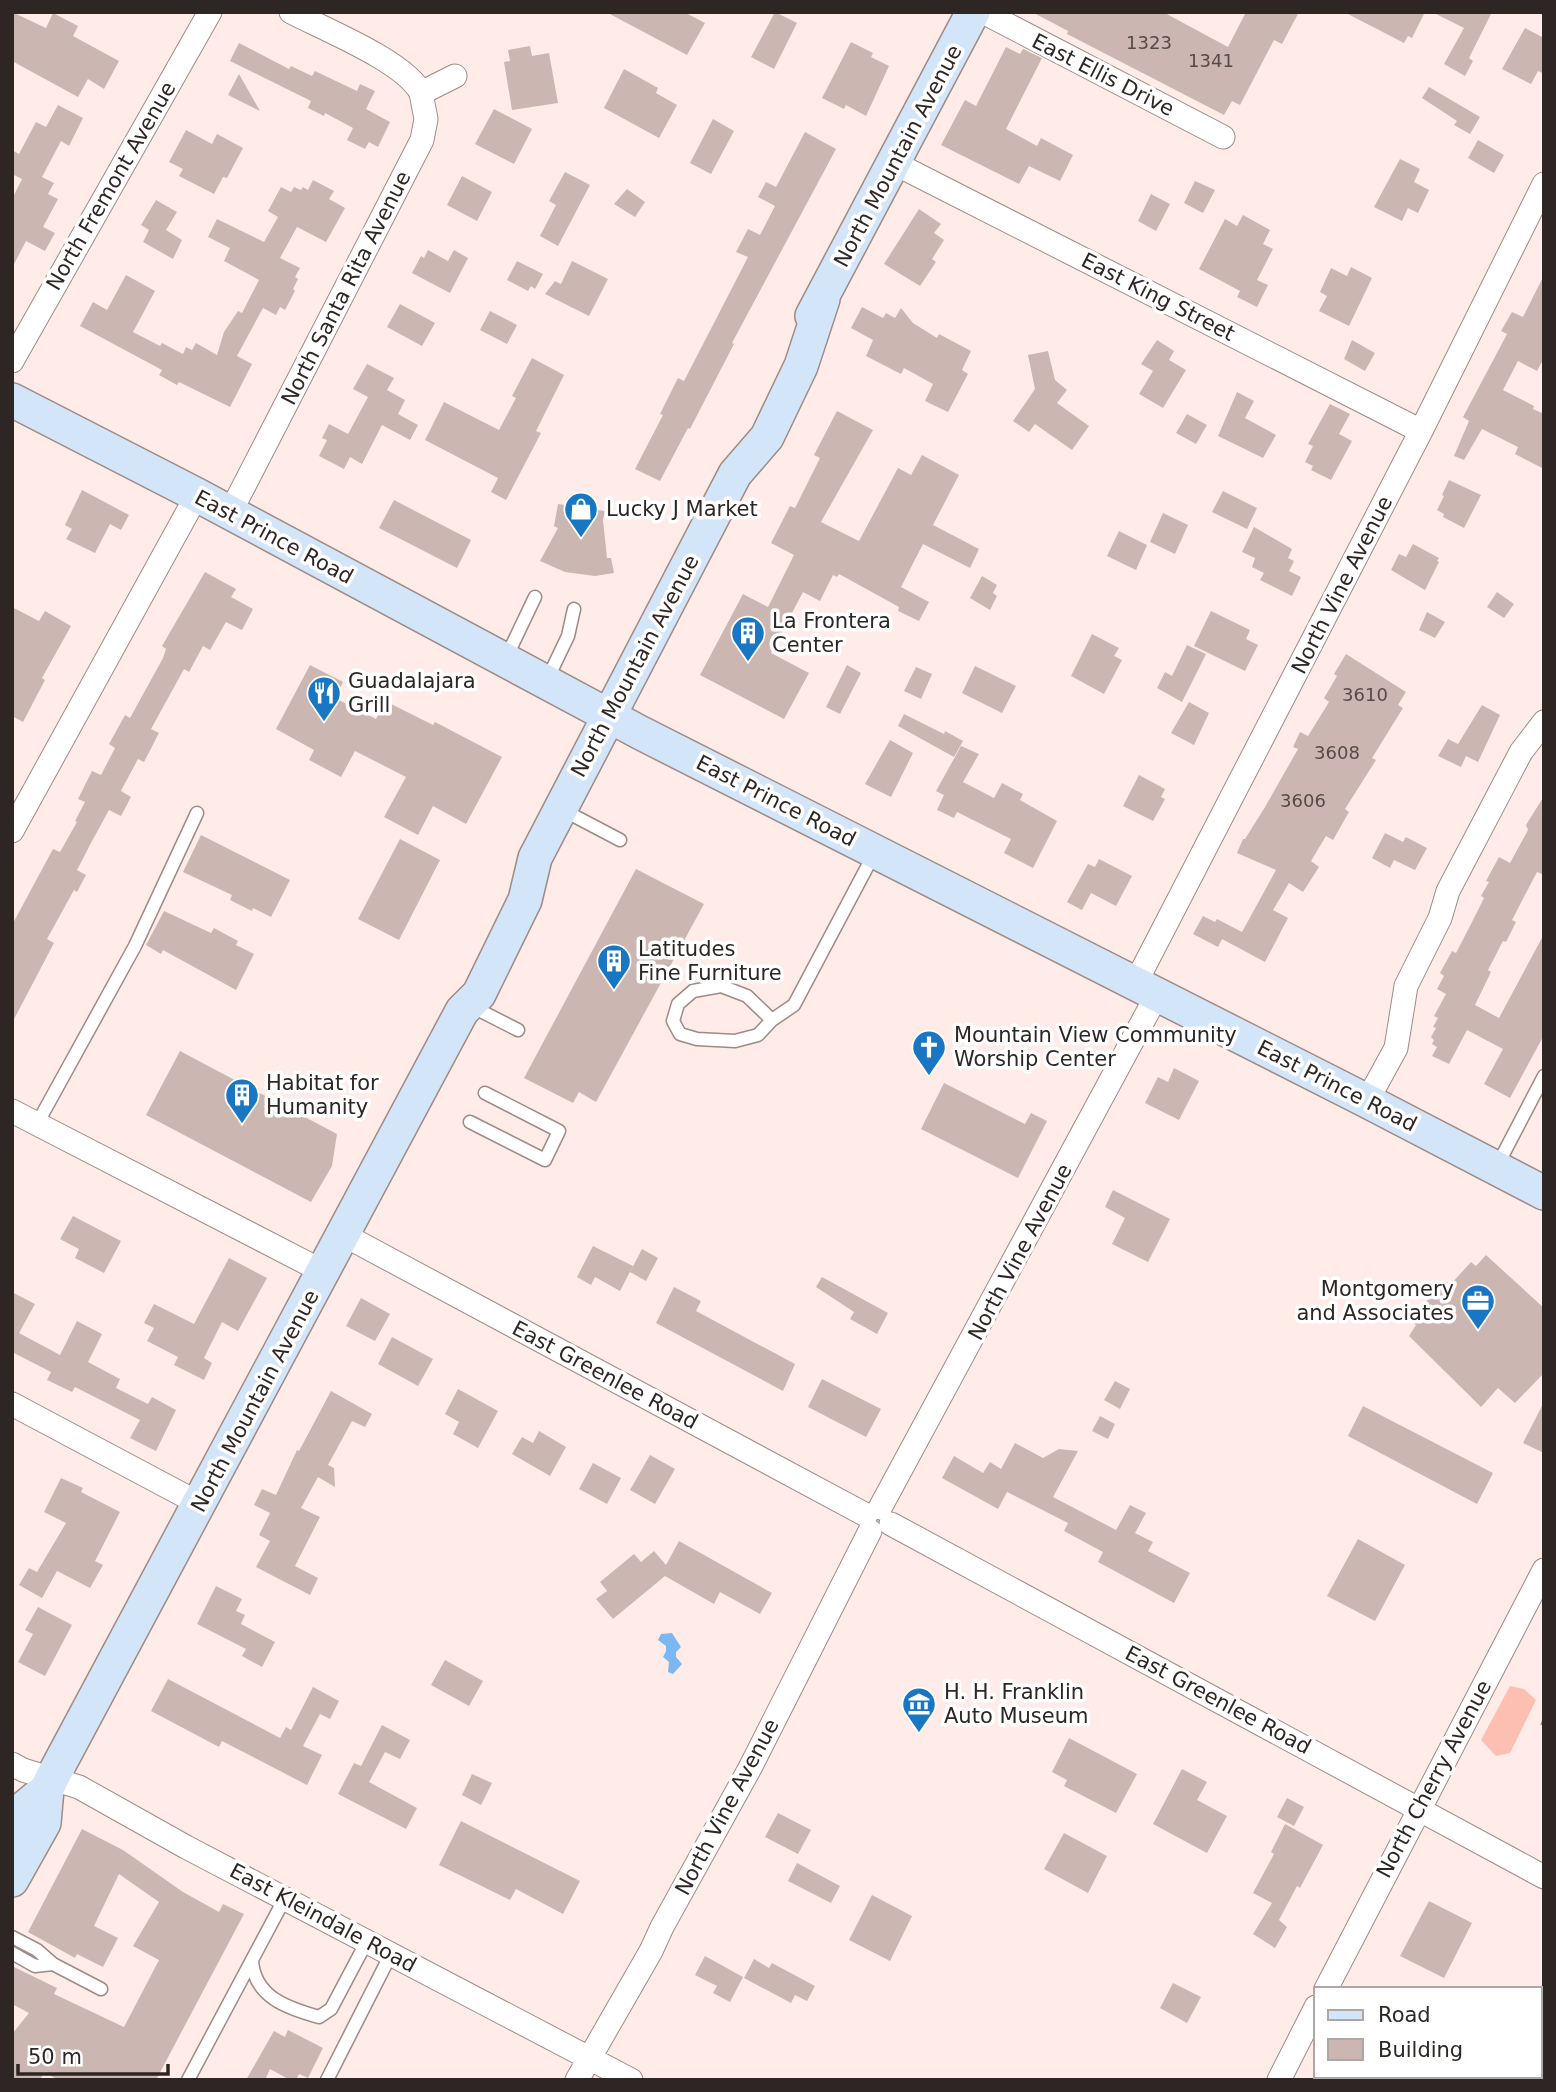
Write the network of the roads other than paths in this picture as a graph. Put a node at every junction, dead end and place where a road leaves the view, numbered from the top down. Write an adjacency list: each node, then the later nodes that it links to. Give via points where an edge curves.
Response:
1 (210, 12): 10 (street, North Fremont Avenue)
2 (291, 12): 6 (street, via 392,64 411,78)
3 (973, 12): 8 (street, North Mountain Avenue)
4 (983, 12): 7 (street, East Ellis Drive)
5 (455, 76): 6 (street)
6 (421, 93): 14 (street, North Santa Rita Avenue, via 426,119 422,140)
7 (1223, 137)
8 (894, 163): 12 (street, East King Street); 19 (street, North Mountain Avenue, via 823,299 801,366 767,437 735,474)
9 (1544, 184): 12 (street, North Vine Avenue)
10 (12, 361)
11 (12, 400): 13 (street, East Prince Road)
12 (1421, 431): 26 (street, North Vine Avenue)
13 (197, 495): 14 (street, East Prince Road); 23 (street)
14 (230, 513): 17 (street, East Prince Road)
15 (535, 597): 17 (lane)
16 (574, 609): 18 (lane, via 568,636)
17 (505, 661): 18 (street, East Prince Road)
18 (545, 683): 19 (street, East Prince Road)
19 (609, 717): 21 (street, North Mountain Avenue); 25 (street, East Prince Road)
20 (1544, 722): 32 (street, via 1521,752 1448,891 1440,918 1406,986 1396,1048)
21 (560, 809): 24 (lane); 27 (street, North Mountain Avenue, via 535,858 518,871 465,973)
22 (197, 813): 35 (lane, via 135,946)
23 (12, 831)
24 (620, 840)
25 (875, 852): 26 (street, East Prince Road); 28 (lane, via 794,1004)
26 (1146, 989): 32 (street, East Prince Road); 42 (street, North Vine Avenue)
27 (465, 1008): 29 (lane); 38 (street, North Mountain Avenue)
28 (772, 1020): 28 (lane, via 758,1035 735,1041 680,1034 673,1021 678,1004 693,991 721,986 747,996)
29 (518, 1030)
30 (1544, 1076): 36 (lane)
31 (485, 1093): 34 (lane, via 559,1131 545,1160)
32 (1367, 1101): 36 (street, East Prince Road)
33 (12, 1111): 35 (street)
34 (470, 1122)
35 (37, 1124): 39 (street)
36 (1496, 1167): 37 (street, East Prince Road)
37 (1544, 1193)
38 (344, 1235): 39 (street, North Mountain Avenue); 42 (street, East Greenlee Road)
39 (324, 1272): 41 (street, North Mountain Avenue)
40 (12, 1404): 41 (street)
41 (200, 1504): 45 (street, North Mountain Avenue)
42 (877, 1519): 46 (street, East Greenlee Road); 60 (street, North Vine Avenue, via 750,1768)
43 (1544, 1570): 46 (street, North Cherry Avenue)
44 (12, 1765): 45 (street, East Kleindale Road)
45 (50, 1784): 47 (street, North Mountain Avenue, via 24,1808); 49 (street, North Mountain Avenue, via 44,1822); 50 (street, East Kleindale Road, via 84,1789)
46 (1419, 1807): 48 (street, East Greenlee Road); 57 (street, North Cherry Avenue)
47 (12, 1828)
48 (1544, 1877)
49 (12, 1880)
50 (285, 1898): 52 (street, East Kleindale Road); 55 (lane)
51 (12, 1937): 56 (lane)
52 (367, 1941): 54 (street, East Kleindale Road); 55 (lane, via 331,2008 319,2017 260,1989)
53 (12, 1953): 56 (lane, via 35,1966)
54 (391, 1954): 60 (street, East Kleindale Road); 62 (lane)
55 (252, 1959): 61 (lane)
56 (53, 1964): 58 (lane)
57 (1327, 1987)
58 (102, 1989)
59 (1314, 2011): 65 (street)
60 (588, 2057): 63 (street, North Vine Avenue); 64 (street, East Kleindale Road)
61 (188, 2080)
62 (327, 2080)
63 (577, 2080)
64 (631, 2080)
65 (1279, 2080)

